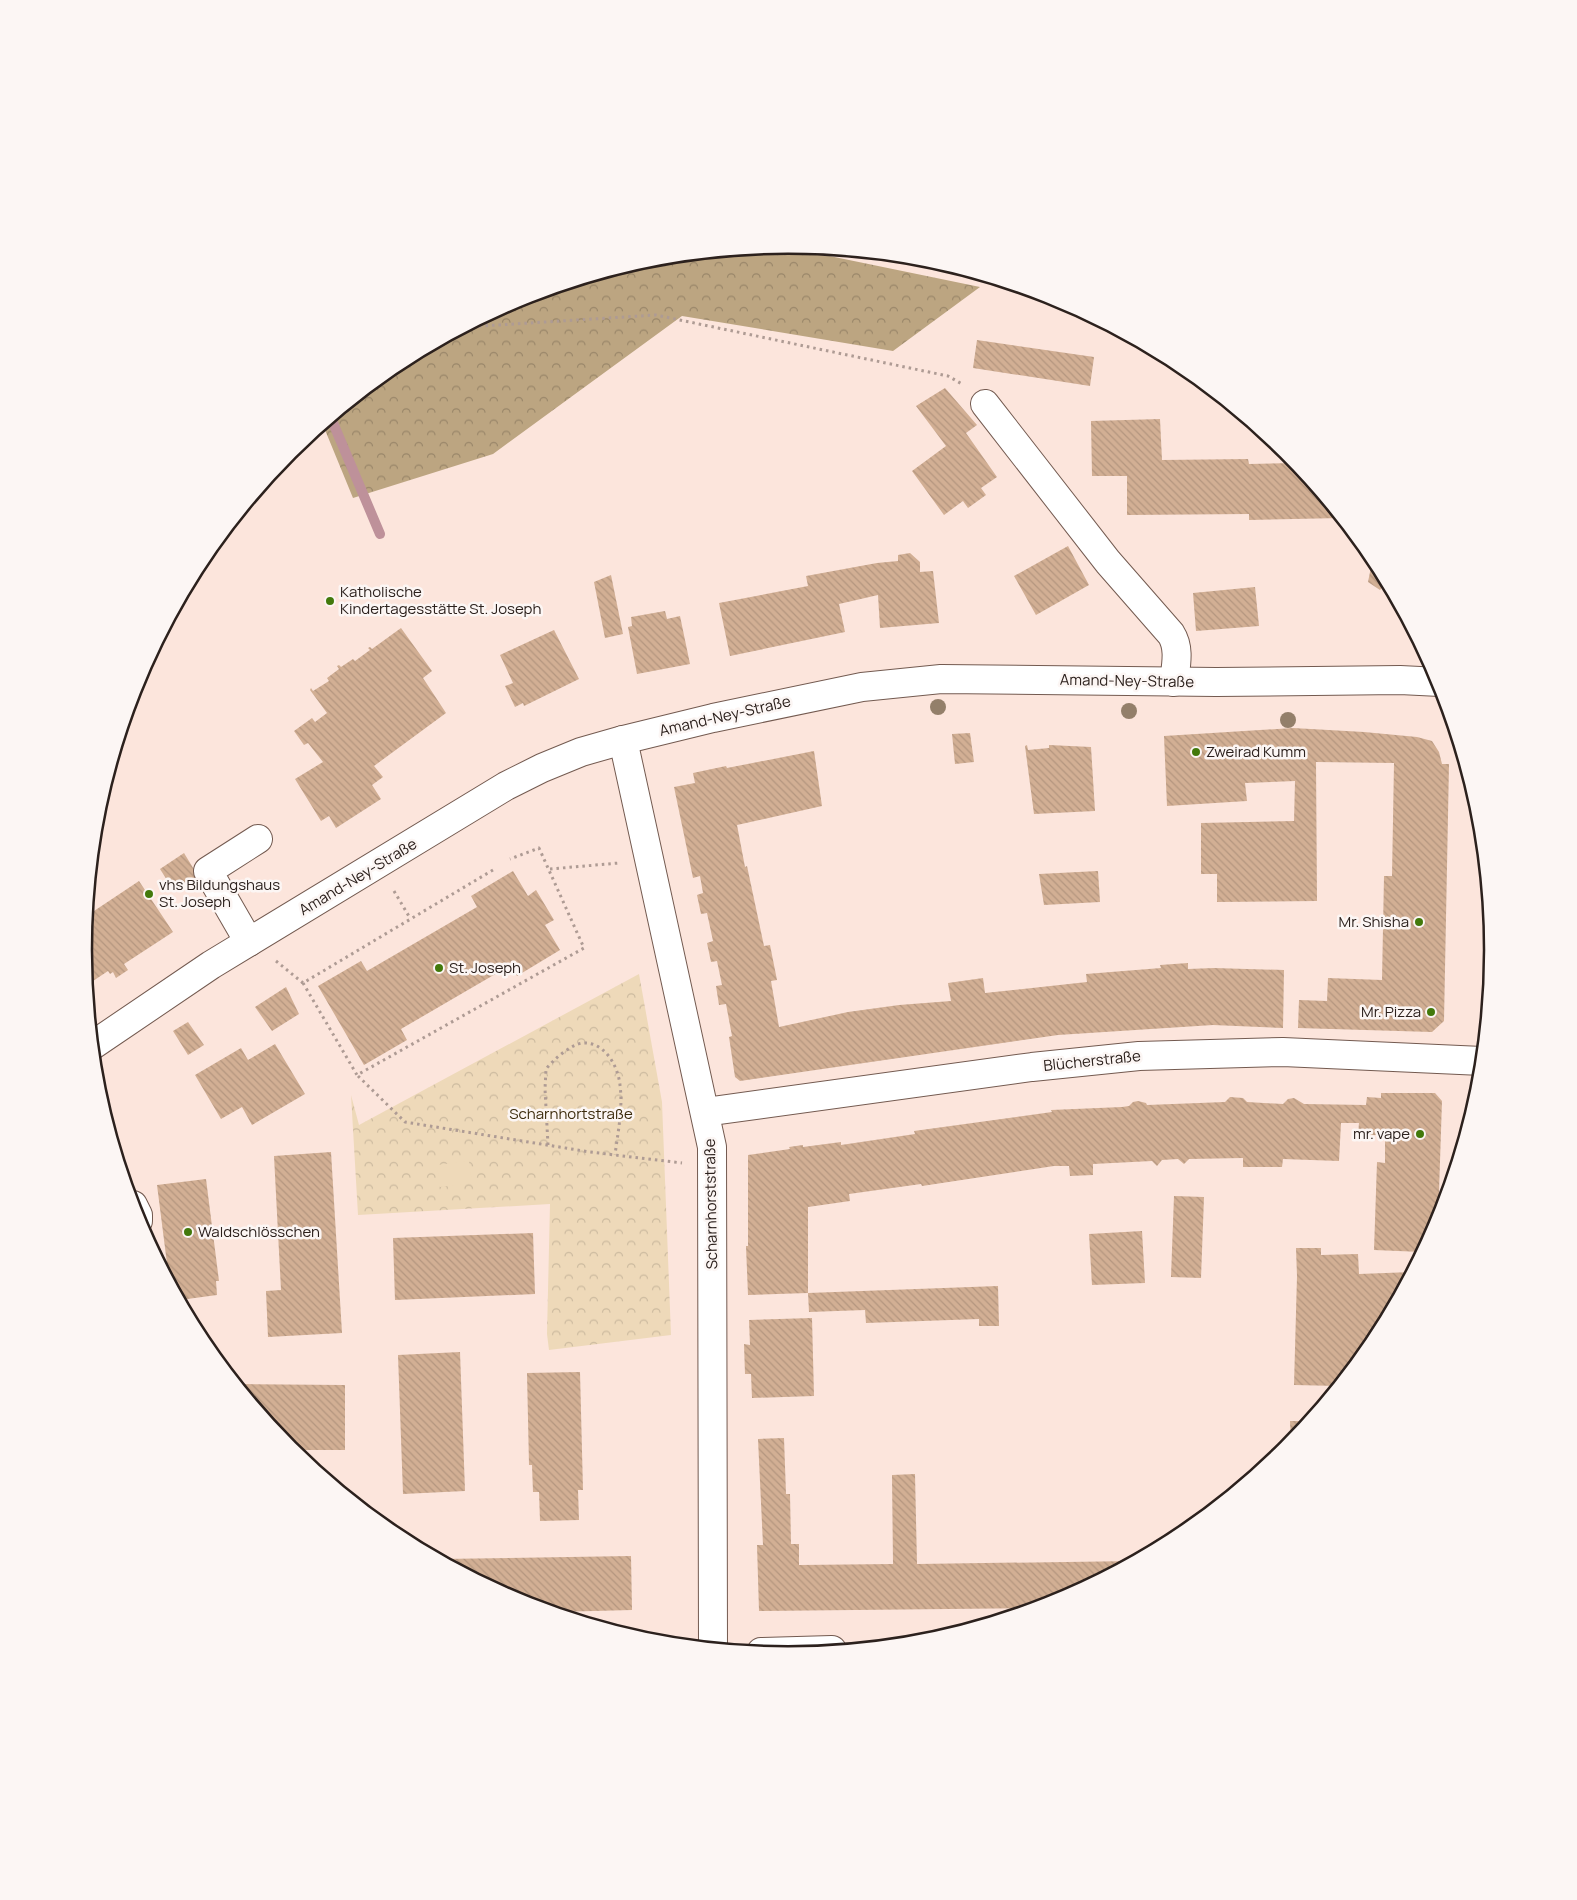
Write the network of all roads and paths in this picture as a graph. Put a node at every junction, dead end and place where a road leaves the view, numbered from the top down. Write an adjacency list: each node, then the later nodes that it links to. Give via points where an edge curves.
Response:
1 (481, 326): 2 (path, via 656,315 948,376 969,388)
2 (985, 404): 3 (street, via 1108,562 1176,641)
3 (1174, 682): 4 (street, Amand-Ney-Straße); 5 (street, Amand-Ney-Straße, via 941,679 862,687)
4 (1431, 682)
5 (623, 740): 13 (street, Amand-Ney-Straße, via 581,752 506,786); 19 (street, Scharnhorststraße)
6 (258, 839): 13 (street, via 208,871)
7 (510, 860): 9 (path, via 539,848)
8 (624, 863): 9 (path)
9 (550, 869): 18 (path, via 584,948)
10 (493, 870): 12 (path)
11 (396, 893): 12 (path)
12 (410, 918): 15 (path)
13 (249, 942): 16 (street, Amand-Ney-Straße)
14 (278, 962): 15 (path)
15 (303, 983): 18 (path)
16 (98, 1042)
17 (1475, 1061): 19 (street, Blücherstraße, via 1282,1052 1139,1056)
18 (358, 1075): 20 (path, via 405,1122)
19 (705, 1112): 23 (street, Scharnhorststraße, via 712,1147)
20 (548, 1144): 21 (path); 21 (path, via 546,1069 557,1057 581,1043 591,1044 609,1055 620,1083 622,1108)
21 (615, 1155): 22 (path)
22 (683, 1163)
23 (713, 1642)

